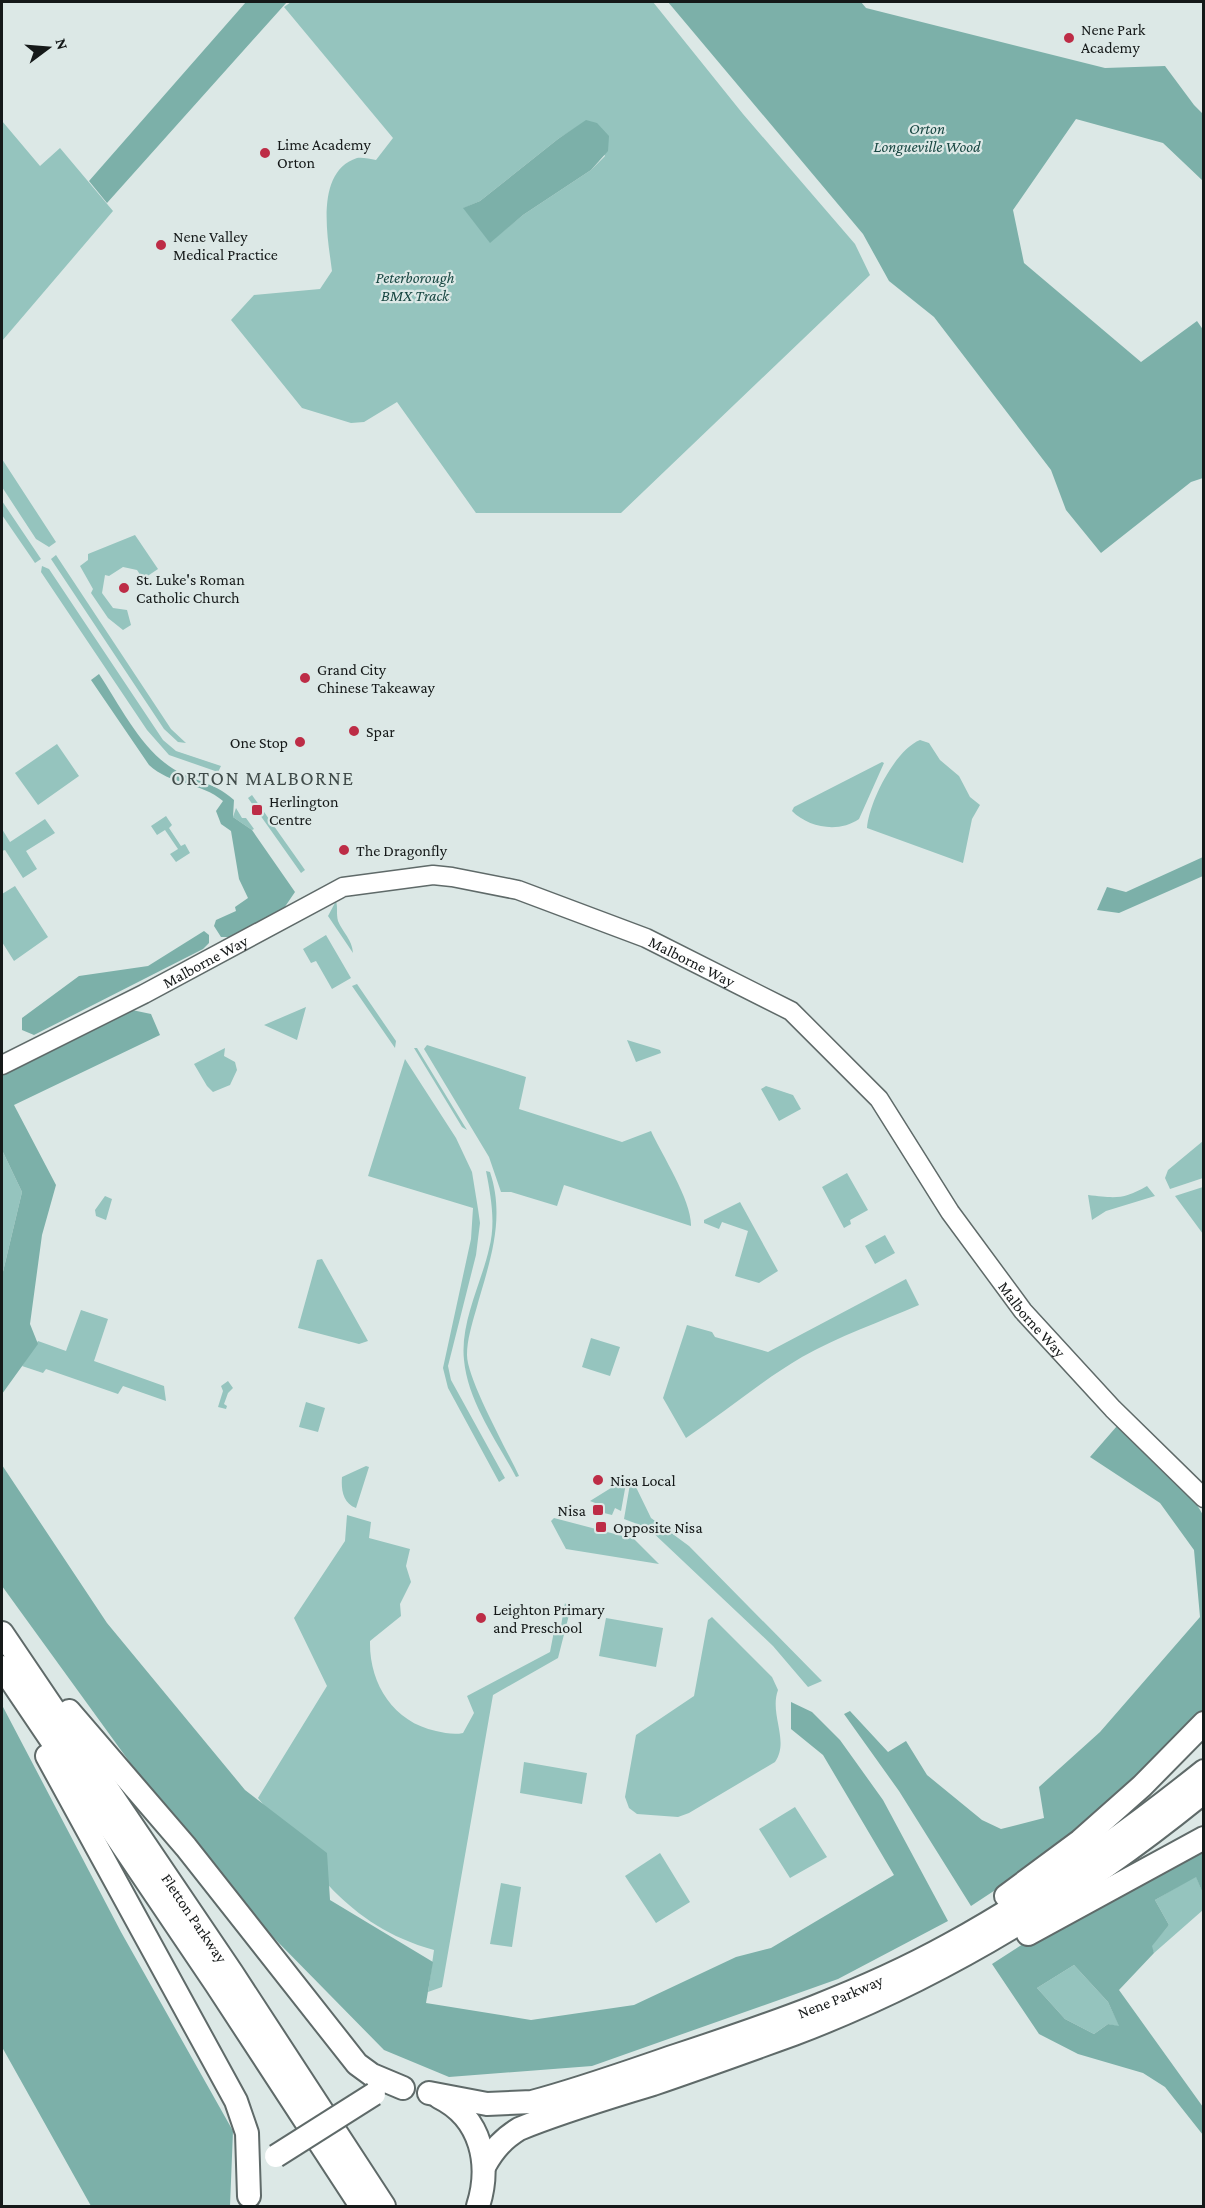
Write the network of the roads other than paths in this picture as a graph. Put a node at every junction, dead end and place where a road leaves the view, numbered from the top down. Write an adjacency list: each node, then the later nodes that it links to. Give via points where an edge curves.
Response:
1 (2, 1065): 2 (street, Malborne Way, via 343,887 433,875 518,890 646,938 791,1011 879,1099 950,1212 1023,1311)
2 (1203, 1498)
3 (2, 1633): 4 (highway, Fletton Parkway)
4 (11, 1663): 12 (highway, via 93,1737 186,1847 357,2064); 17 (highway, Fletton Parkway); 18 (highway, Fletton Parkway, via 232,1973)
5 (2, 1674): 16 (highway, via 236,2101 247,2133)
6 (1203, 1723): 10 (highway, via 1142,1786 1080,1841 997,1903)
7 (1203, 1771): 10 (highway, Nene Parkway, via 1093,1856)
8 (1203, 1792): 11 (highway, Nene Parkway, via 1104,1869 1028,1918)
9 (1203, 1838): 11 (highway, via 963,1968 930,1984)
10 (948, 1946): 13 (highway, Nene Parkway, via 801,2013 559,2094 511,2105)
11 (891, 1993): 14 (highway, Nene Parkway, via 784,2037 519,2129 493,2150)
12 (403, 2088): 13 (highway, Nene Parkway); 16 (highway, bridge, via 374,2094 276,2156 260,2174)
13 (429, 2093): 14 (highway, via 450,2104 468,2121)
14 (485, 2165): 15 (highway)
15 (481, 2200)
16 (248, 2201)
17 (360, 2206)
18 (384, 2206)

